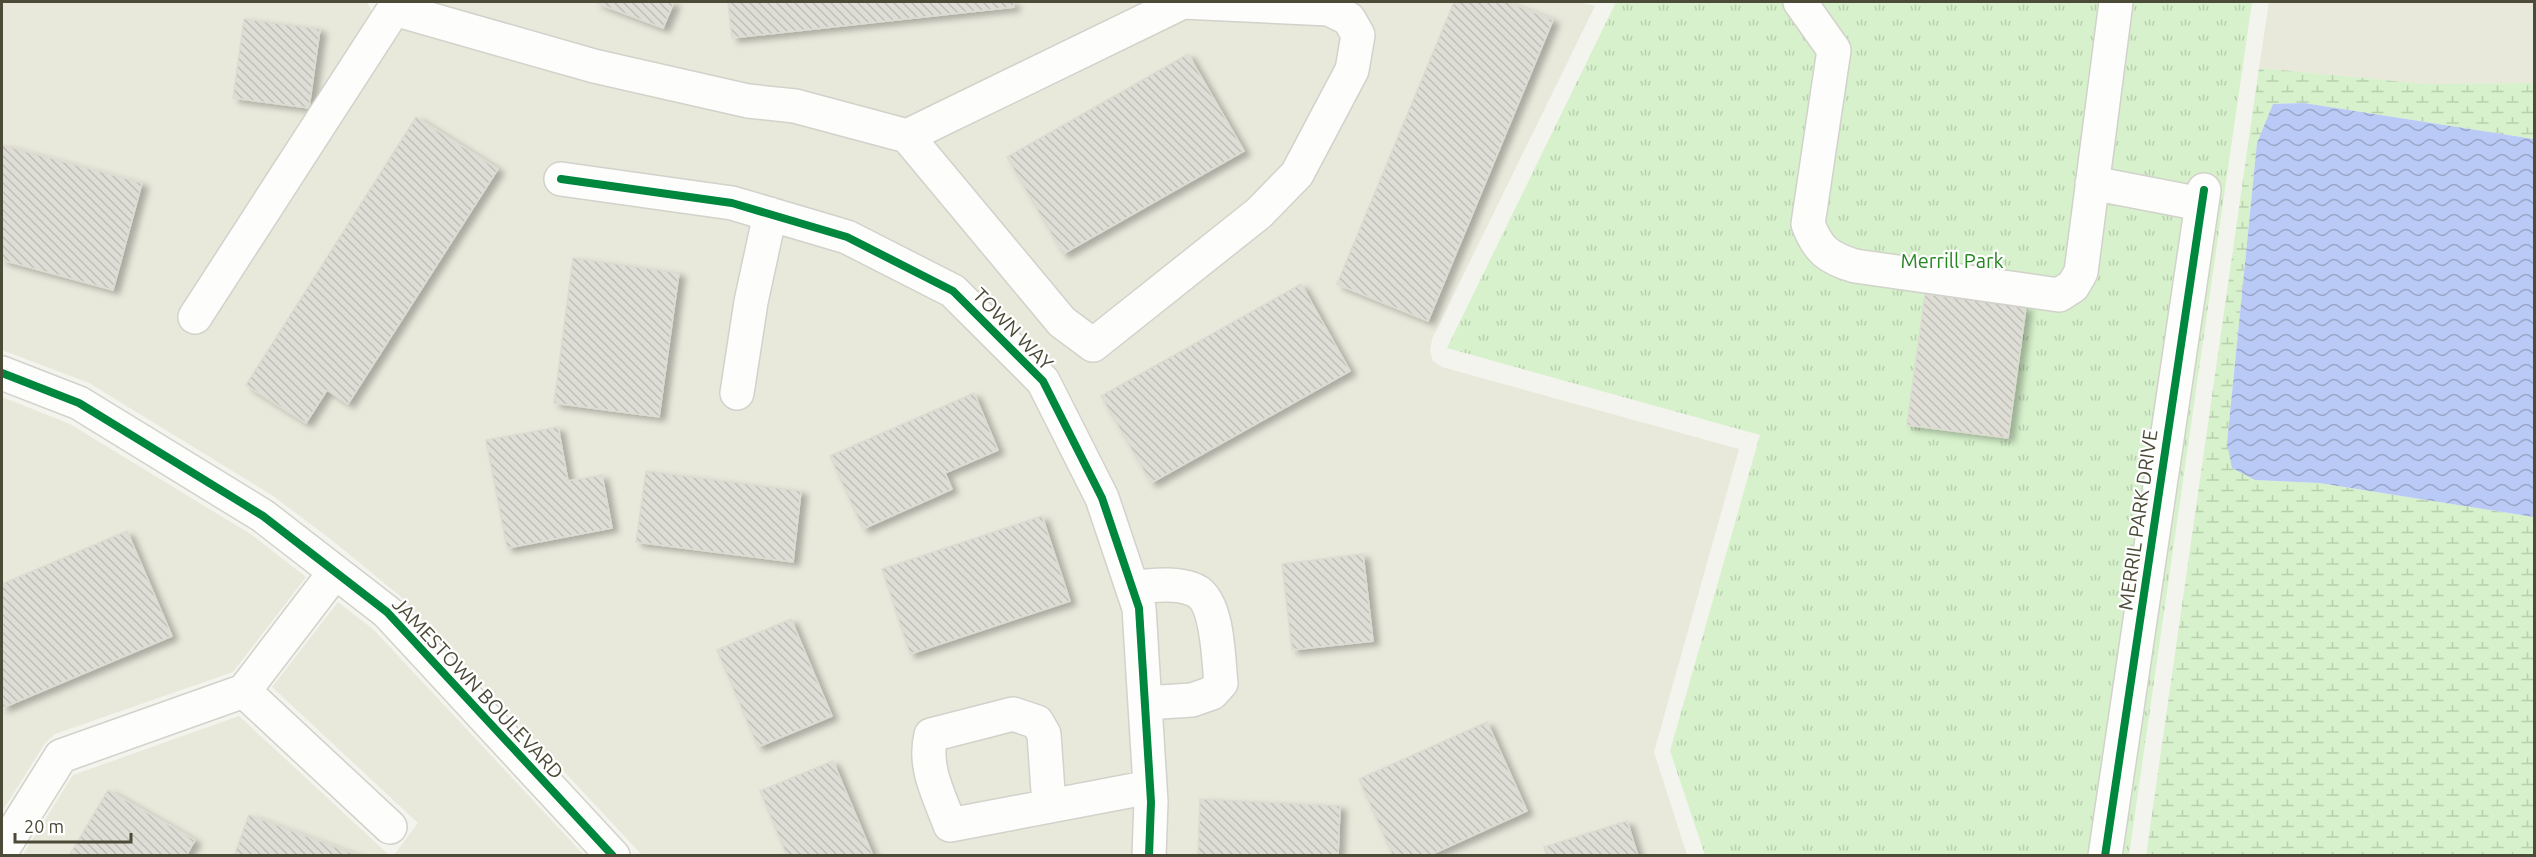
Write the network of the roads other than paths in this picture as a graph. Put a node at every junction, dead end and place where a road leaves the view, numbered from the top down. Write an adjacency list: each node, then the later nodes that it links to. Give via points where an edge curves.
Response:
1 (1800, 2): 6 (street, via 1834,50 1808,224 1815,242 1834,260 2059,295 2073,286 2081,272)
2 (2116, 2): 6 (street)
3 (392, 5): 4 (street, via 594,66 748,101 795,106); 8 (street)
4 (907, 136): 4 (street, via 1062,322 1093,345 1259,213 1297,174 1352,70 1358,35 1349,20 1329,9 1183,2)
5 (561, 179): 7 (street, TOWN WAY, via 732,203)
6 (2092, 183): 21 (street, MERRIL PARK DRIVE, via 2202,197)
7 (770, 214): 10 (street); 12 (street, TOWN WAY, via 847,237 953,291 1043,381 1102,498)
8 (195, 317)
9 (2, 373): 11 (street, JAMESTOWN BOULEVARD, via 79,403 263,516)
10 (737, 393)
11 (335, 572): 13 (street); 19 (street, JAMESTOWN BOULEVARD, via 387,612)
12 (1132, 587): 14 (street, TOWN WAY, via 1139,608); 14 (street, via 1168,585 1193,589 1205,596 1213,614 1221,683 1212,693 1191,700)
13 (244, 690): 17 (street); 18 (street, via 61,756)
14 (1145, 703): 15 (street, TOWN WAY)
15 (1150, 787): 16 (street); 20 (street, TOWN WAY)
16 (1049, 806): 16 (street, via 950,825 928,767 931,735 1013,714 1037,722 1044,734)
17 (390, 827)
18 (2, 850)
19 (613, 855)
20 (1149, 855)
21 (2105, 855)

